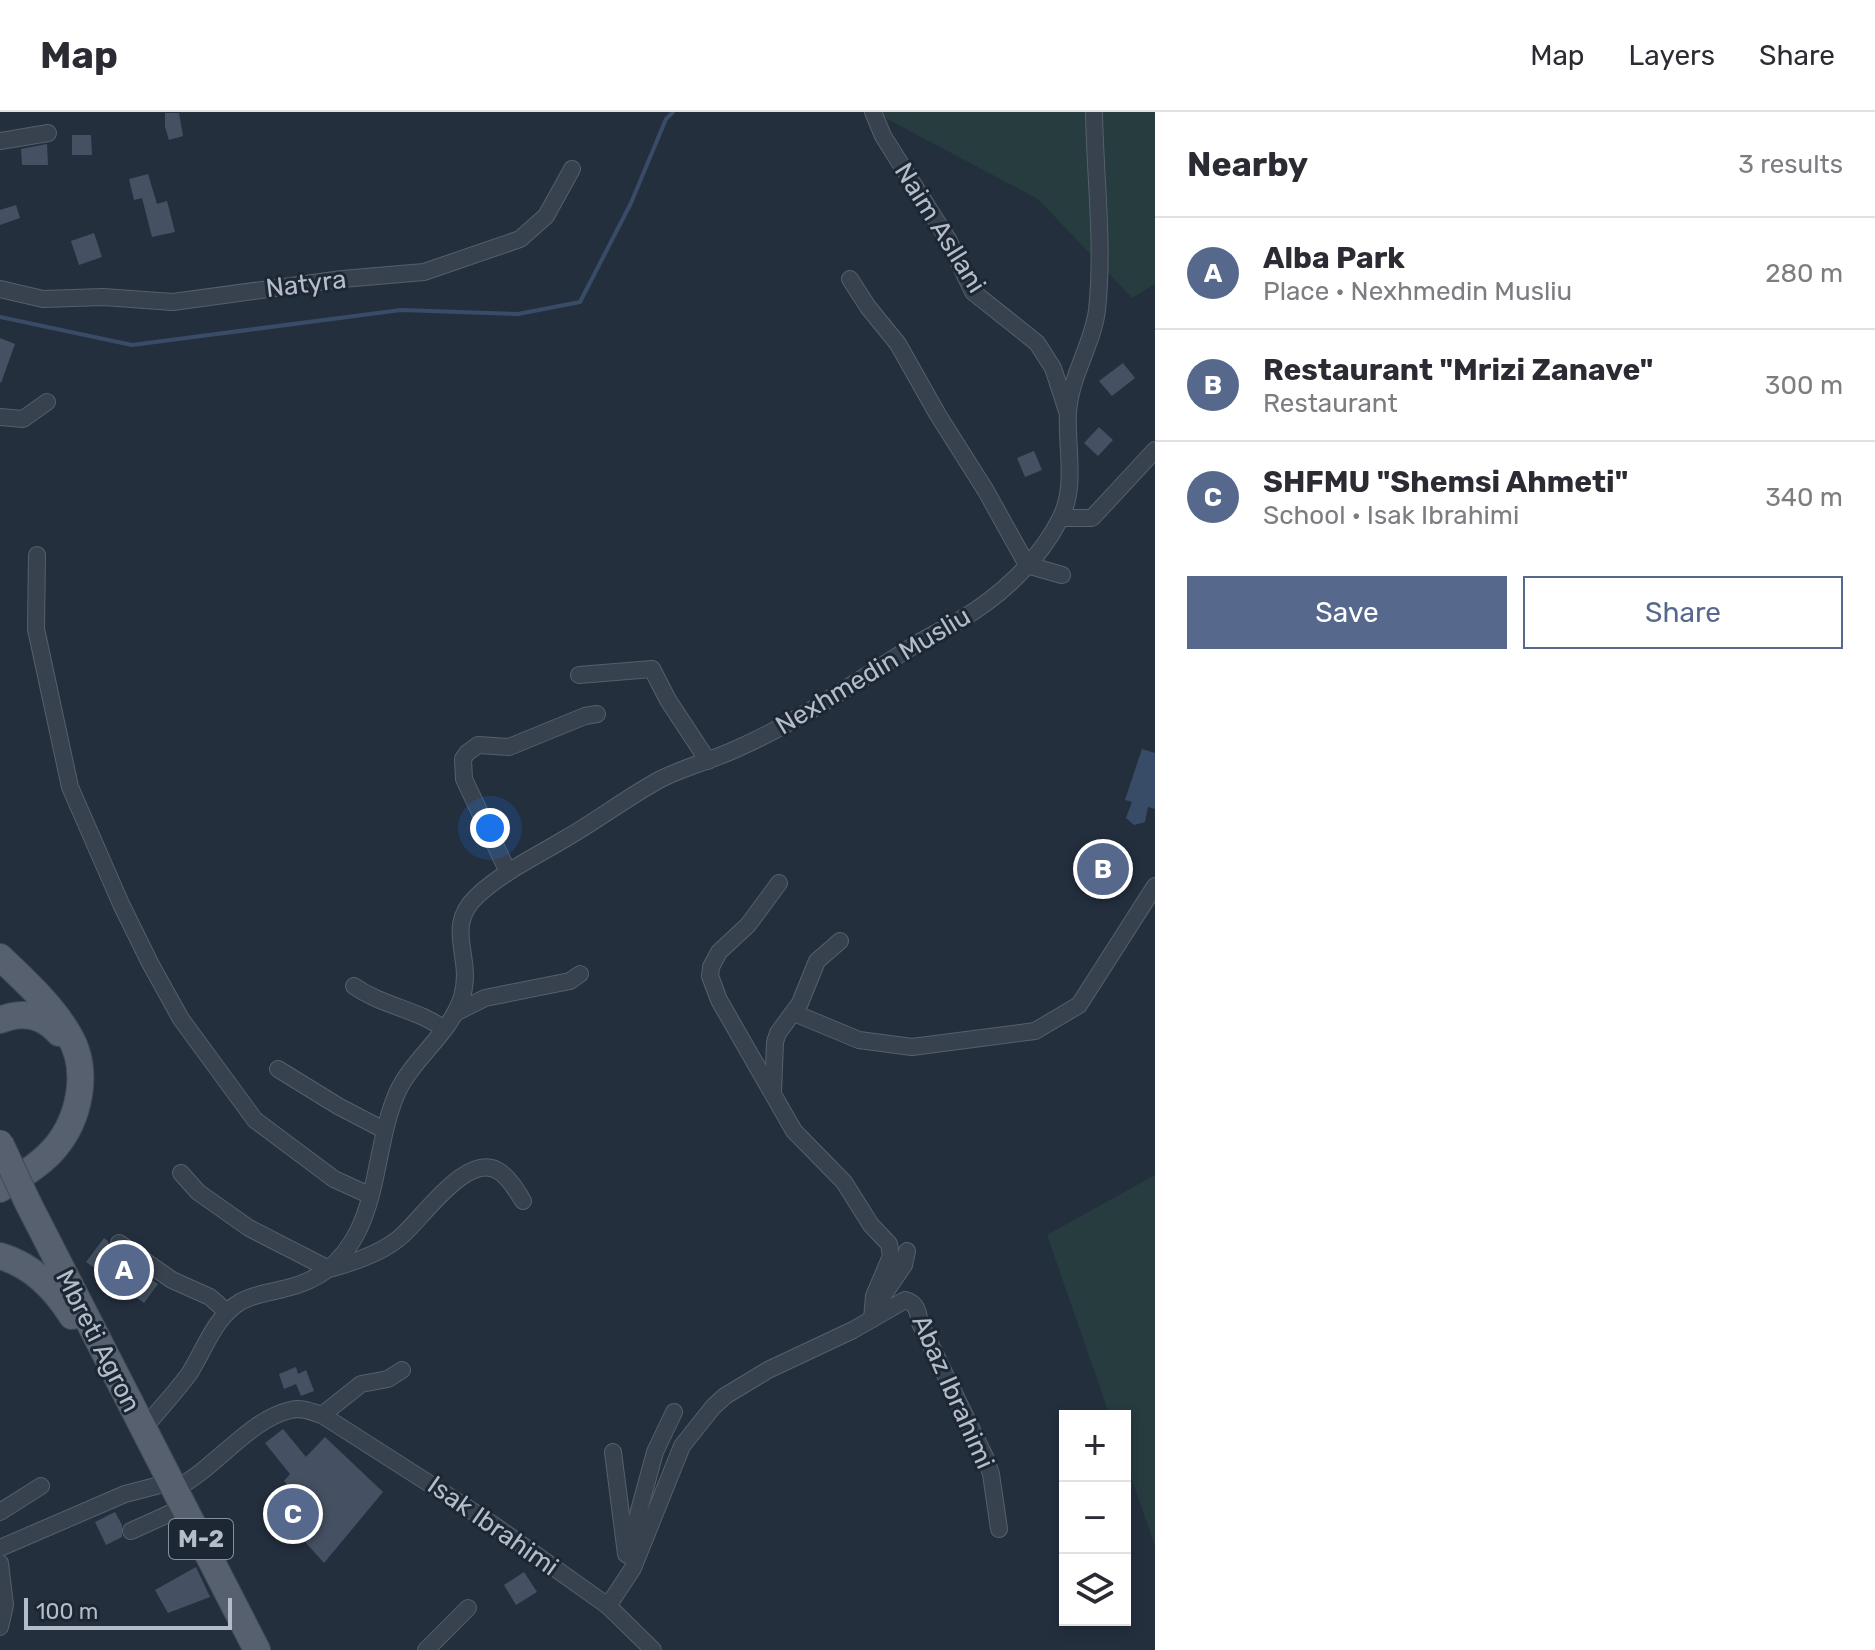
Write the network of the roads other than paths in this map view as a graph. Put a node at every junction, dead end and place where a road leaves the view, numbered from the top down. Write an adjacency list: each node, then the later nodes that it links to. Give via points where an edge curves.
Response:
1 (873, 112): 9 (street, Naim Asllani, via 973,292 1037,343 1053,368)
2 (1094, 112): 9 (street, via 1097,314 1074,376)
3 (48, 133): 4 (street)
4 (0, 141)
5 (572, 169): 7 (street, Natyra, via 546,216 520,239 424,272 173,302 43,299)
6 (850, 279): 14 (street, via 898,344)
7 (0, 289)
8 (47, 402): 10 (street, via 23,419)
9 (1068, 413): 12 (street, Nexhmedin Musliu, via 1069,469)
10 (0, 417)
11 (1155, 450): 12 (street, via 1092,518)
12 (1061, 518): 14 (street, Nexhmedin Musliu)
13 (37, 555): 37 (street, via 36,629 70,787 150,963 181,1019 255,1120 334,1179)
14 (1027, 565): 15 (street); 18 (street, Nexhmedin Musliu, via 964,618 778,729)
15 (1062, 575)
16 (579, 675): 18 (street, via 652,669)
17 (597, 714): 19 (street, via 509,747 478,745 463,759 464,779)
18 (708, 761): 19 (street, Nexhmedin Musliu, via 661,779)
19 (508, 872): 26 (street, Nexhmedin Musliu, via 466,908 459,925 467,968)
20 (779, 883): 32 (street, Abaz Ibrahimi, via 748,925 719,952 710,976)
21 (1155, 886): 27 (street, via 1079,1005 1035,1031 912,1047 859,1040)
22 (840, 941): 27 (street, via 817,961)
23 (0, 957): 31 (main road, via 69,1034)
24 (580, 974): 26 (street, via 570,981 485,998)
25 (354, 986): 29 (street)
26 (455, 1013): 29 (street, Nexhmedin Musliu)
27 (794, 1013): 32 (street, via 775,1042)
28 (0, 1020): 31 (main road, via 21,1014 53,1025)
29 (444, 1029): 33 (street, Nexhmedin Musliu, via 408,1071)
30 (278, 1069): 33 (street)
31 (80, 1084): 36 (main road, via 66,1133 41,1160)
32 (774, 1098): 44 (street, Abaz Ibrahimi, via 794,1131 844,1182 889,1244 891,1256 874,1296)
33 (384, 1130): 37 (street, Nexhmedin Musliu)
34 (0, 1143): 45 (main road, Mbreti Agron / M-2, bridge)
35 (181, 1173): 42 (street, via 198,1192 249,1228)
36 (0, 1189)
37 (369, 1195): 42 (street, Nexhmedin Musliu, via 360,1227)
38 (523, 1201): 42 (street, Nexhmedin Musliu, via 501,1172 480,1169 446,1187 396,1241)
39 (119, 1243): 43 (street)
40 (907, 1251): 44 (street, Abaz Ibrahimi)
41 (0, 1256): 45 (main road, M-2, via 38,1275 56,1293 97,1363)
42 (329, 1269): 43 (street, Nexhmedin Musliu, via 318,1278 246,1298)
43 (227, 1312): 49 (street, Nexhmedin Musliu, via 188,1375)
44 (872, 1319): 54 (street, Abaz Ibrahimi, via 905,1300 915,1305 986,1459); 59 (street, Abaz Ibrahimi, via 768,1370 713,1407 682,1446)
45 (112, 1369): 49 (main road, Mbreti Agron / M-2)
46 (402, 1370): 48 (street, via 361,1384)
47 (674, 1412): 57 (street, via 655,1452)
48 (322, 1415): 52 (street, Isak Ibrahimi, via 299,1409 282,1413); 60 (street, Isak Ibrahimi, via 491,1523)
49 (143, 1429): 52 (main road, Mbreti Agron / M-2)
50 (613, 1452): 57 (street)
51 (41, 1486): 53 (street)
52 (176, 1491): 55 (street); 56 (street, via 156,1486 125,1494); 63 (main road, Mbreti Agron / M-2)
53 (0, 1512)
54 (999, 1529)
55 (131, 1531)
56 (0, 1548)
57 (626, 1556): 59 (street)
58 (0, 1563): 62 (street, via 5,1595)
59 (626, 1578): 60 (street, Abaz Ibrahimi)
60 (608, 1606): 65 (street, Isak Ibrahimi)
61 (468, 1608): 64 (street)
62 (0, 1627)
63 (257, 1650)
64 (426, 1650)
65 (653, 1650)

